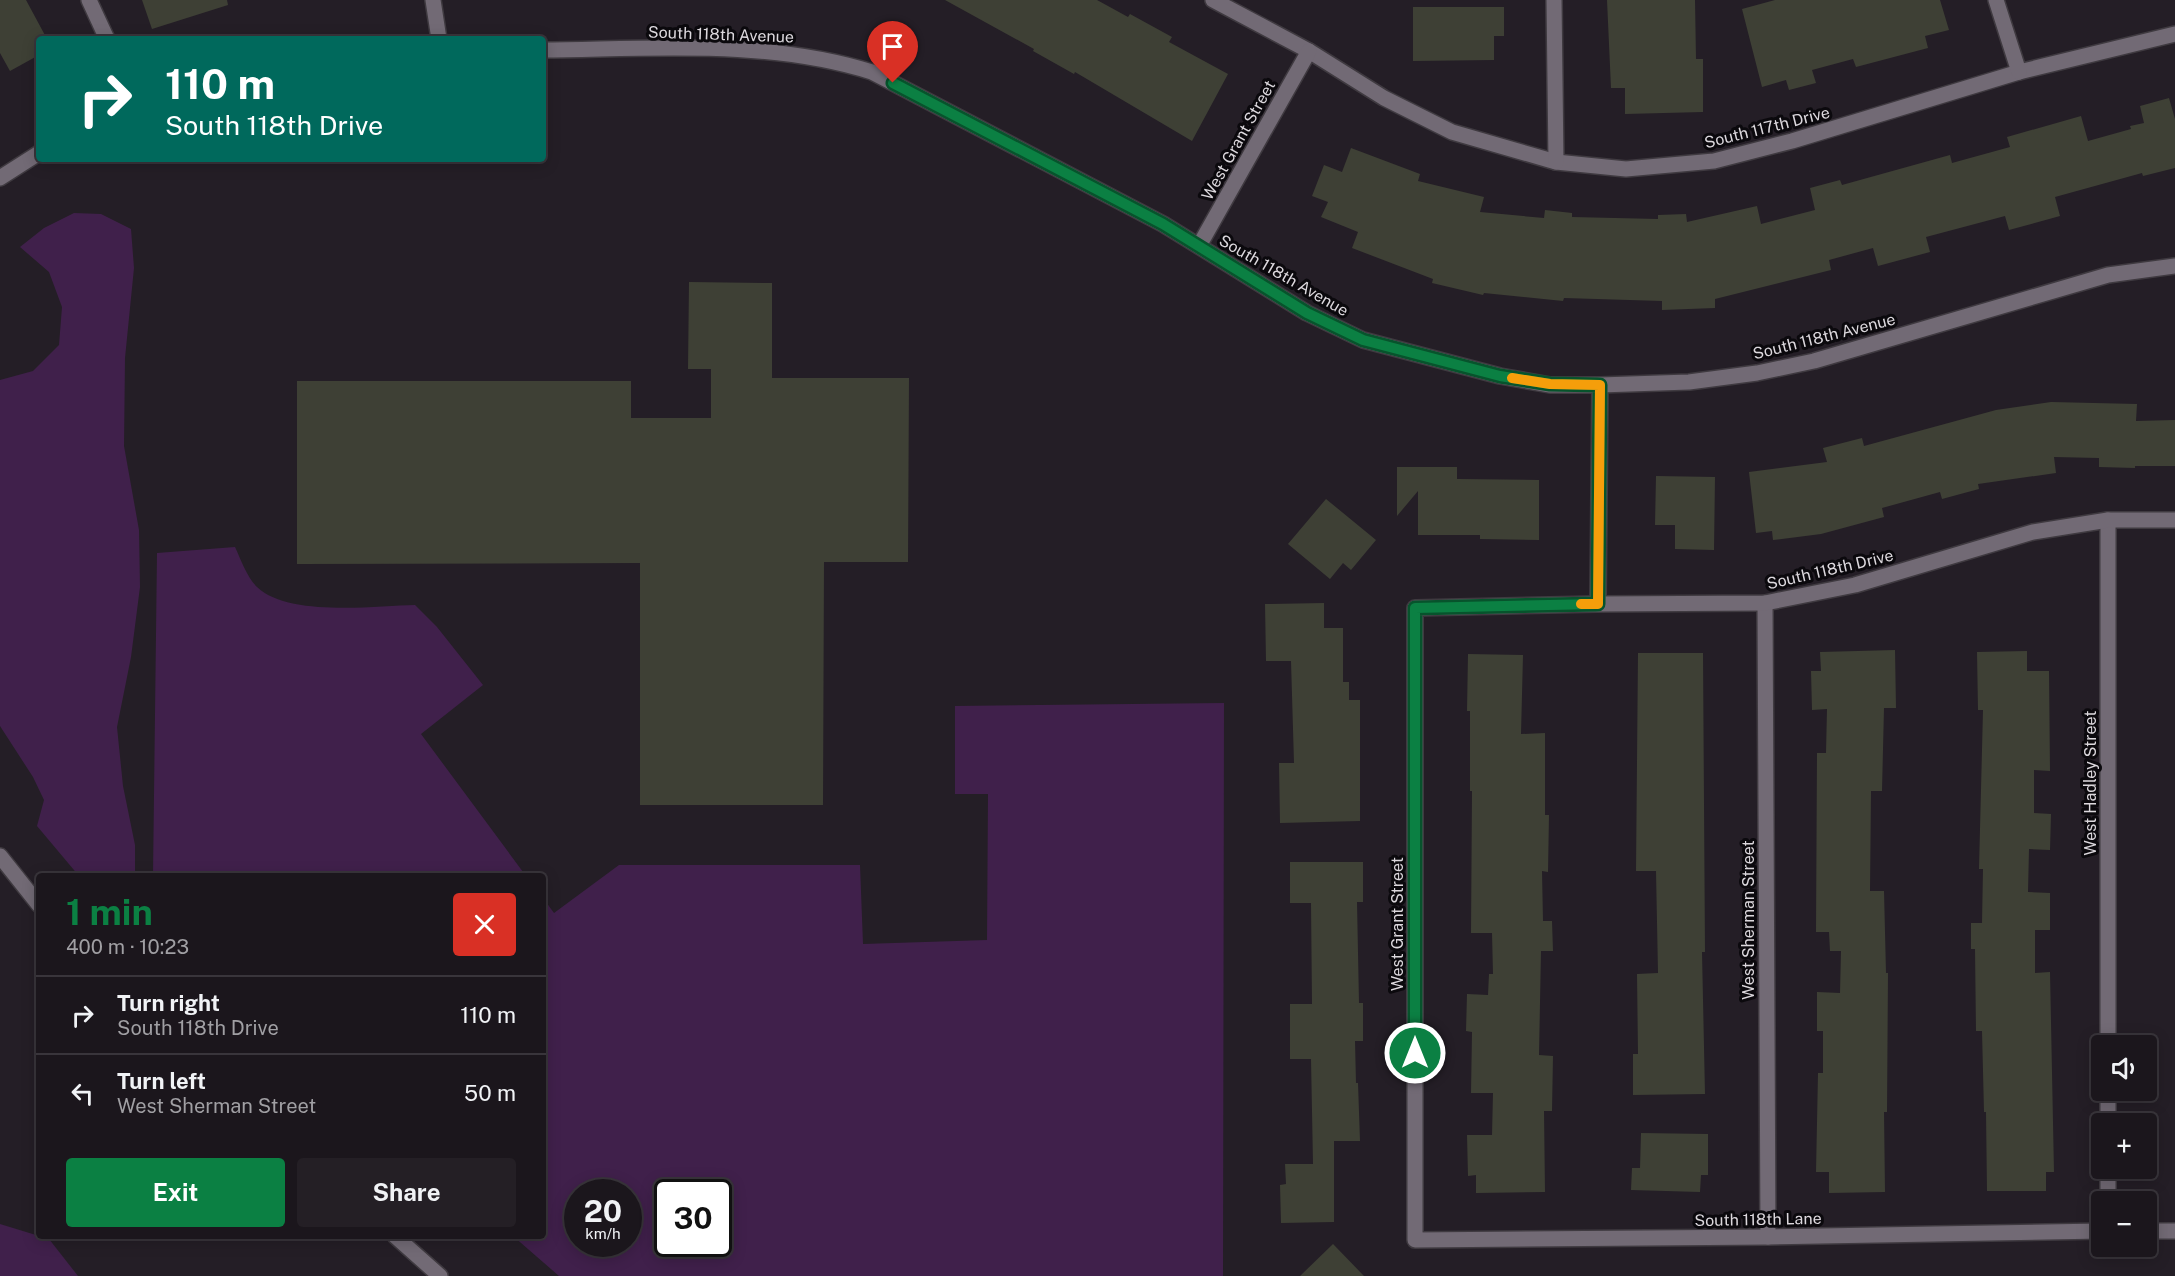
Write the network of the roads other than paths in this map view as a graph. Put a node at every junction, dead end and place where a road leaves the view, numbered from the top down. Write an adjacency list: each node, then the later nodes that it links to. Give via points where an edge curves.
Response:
1 (89, 0): 7 (street)
2 (433, 0): 8 (street)
3 (1213, 0): 10 (street, South 117th Drive)
4 (1554, 0): 13 (street)
5 (1996, 0): 11 (street)
6 (2175, 34): 11 (street, South 117th Drive)
7 (106, 36)
8 (439, 36)
9 (546, 50): 15 (street, South 118th Avenue, via 771,51 850,65 873,72)
10 (1309, 51): 13 (street, South 117th Drive, via 1384,98 1452,132); 15 (street, West Grant Street)
11 (2019, 72): 13 (street, South 117th Drive, via 1792,141 1714,160 1626,169)
12 (36, 155): 14 (street)
13 (1556, 162)
14 (0, 178)
15 (1199, 246): 17 (street, South 118th Avenue, via 1307,313 1363,340 1500,376 1550,384)
16 (2175, 266): 17 (street, South 118th Avenue, via 2108,275 1814,361 1757,373 1689,382)
17 (1600, 385): 21 (street)
18 (2108, 520): 19 (street, South 118th Drive); 20 (street, South 118th Drive, via 2033,532 1855,585); 25 (street, West Hadley Street)
19 (2175, 520)
20 (1765, 603): 21 (street, South 118th Drive); 29 (street, West Sherman Street)
21 (1598, 604): 22 (street, South 118th Drive)
22 (1415, 608): 31 (street, West Grant Street)
23 (0, 856): 24 (street)
24 (36, 901)
25 (2108, 1035)
26 (2091, 1231): 29 (street, South 118th Lane)
27 (2157, 1231): 28 (street)
28 (2175, 1231)
29 (1768, 1237): 31 (street, South 118th Lane)
30 (398, 1239): 32 (street)
31 (1415, 1240)
32 (440, 1276)

